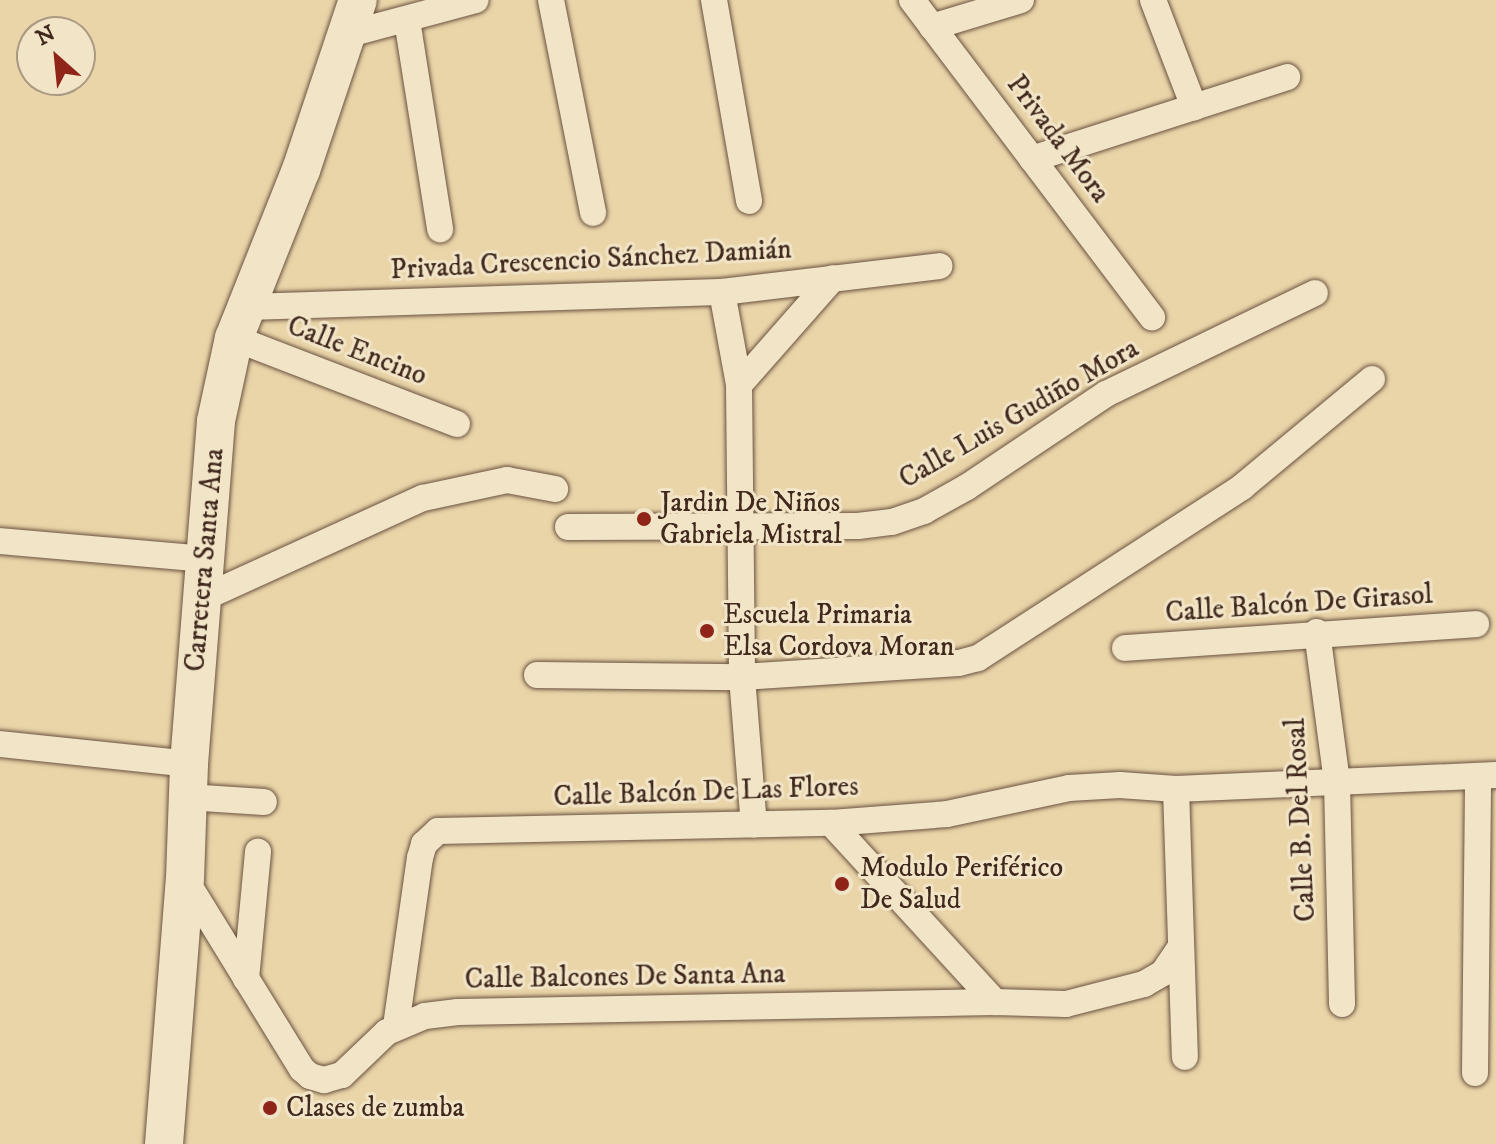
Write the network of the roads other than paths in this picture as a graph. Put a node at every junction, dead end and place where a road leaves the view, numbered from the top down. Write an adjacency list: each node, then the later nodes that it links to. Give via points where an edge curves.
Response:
1 (476, 0): 8 (street)
2 (551, 0): 14 (street)
3 (714, 0): 13 (street)
4 (912, 0): 9 (street, Privada Mora)
5 (1021, 0): 9 (street)
6 (1153, 0): 11 (street)
7 (353, 17): 8 (street); 21 (main road, Carretera Santa Ana, via 301,170)
8 (407, 20): 15 (street)
9 (932, 27): 12 (street, Privada Mora)
10 (1287, 77): 11 (street)
11 (1194, 107): 12 (street)
12 (1032, 159): 20 (street, Privada Mora)
13 (749, 201)
14 (593, 213)
15 (440, 229)
16 (939, 266): 17 (street, Privada Crescencio Sánchez Damián)
17 (833, 278): 18 (street, Privada Crescencio Sánchez Damián); 23 (street)
18 (722, 292): 21 (street, Privada Crescencio Sánchez Damián); 23 (street)
19 (1315, 293): 27 (street, Calle Luis Gudiño Mora, via 1106,394 924,511 858,526)
20 (1152, 317)
21 (239, 322): 24 (street, Calle Encino); 29 (main road, Carretera Santa Ana, via 216,421)
22 (1372, 379): 35 (street, via 1242,487 978,658)
23 (739, 385): 27 (street)
24 (457, 424)
25 (555, 489): 30 (street, via 507,480 423,498)
26 (568, 527): 27 (street, Calle Luis Gudiño Mora)
27 (741, 527): 35 (street)
28 (0, 541): 29 (street)
29 (204, 559): 30 (main road, Carretera Santa Ana)
30 (201, 599): 38 (main road, Carretera Santa Ana)
31 (1476, 624): 32 (street, Calle Balcón De Girasol)
32 (1317, 632): 33 (street, Calle Balcón De Girasol); 39 (street, Calle B. Del Rosal)
33 (1125, 648)
34 (537, 675): 35 (street)
35 (742, 677): 43 (street)
36 (0, 744): 38 (street)
37 (1487, 775): 39 (street, Calle Balcón De Las Flores); 52 (street)
38 (188, 780): 41 (street); 45 (main road, Carretera Santa Ana)
39 (1337, 782): 40 (street, Calle Balcón De Las Flores); 49 (street, Calle B. Del Rosal)
40 (1176, 789): 42 (street, Calle Balcón De Las Flores, via 1069,788 947,814); 46 (street)
41 (264, 802)
42 (831, 823): 43 (street, Calle Balcón De Las Flores); 48 (street)
43 (754, 825): 50 (street, Calle Balcón De Las Flores, via 447,829 430,835 420,858)
44 (258, 852): 47 (street)
45 (185, 879): 47 (street, Calle Balcones De Santa Ana); 53 (main road, Carretera Santa Ana)
46 (1179, 949): 48 (street, Calle Balcones De Santa Ana, via 1163,973 1104,997 1066,1004); 51 (street)
47 (246, 979): 50 (street, Calle Balcones De Santa Ana, via 302,1069 317,1079 342,1075)
48 (995, 1002): 50 (street, Calle Balcones De Santa Ana, via 458,1012)
49 (1342, 1004)
50 (396, 1026)
51 (1185, 1057)
52 (1475, 1073)
53 (164, 1144)

